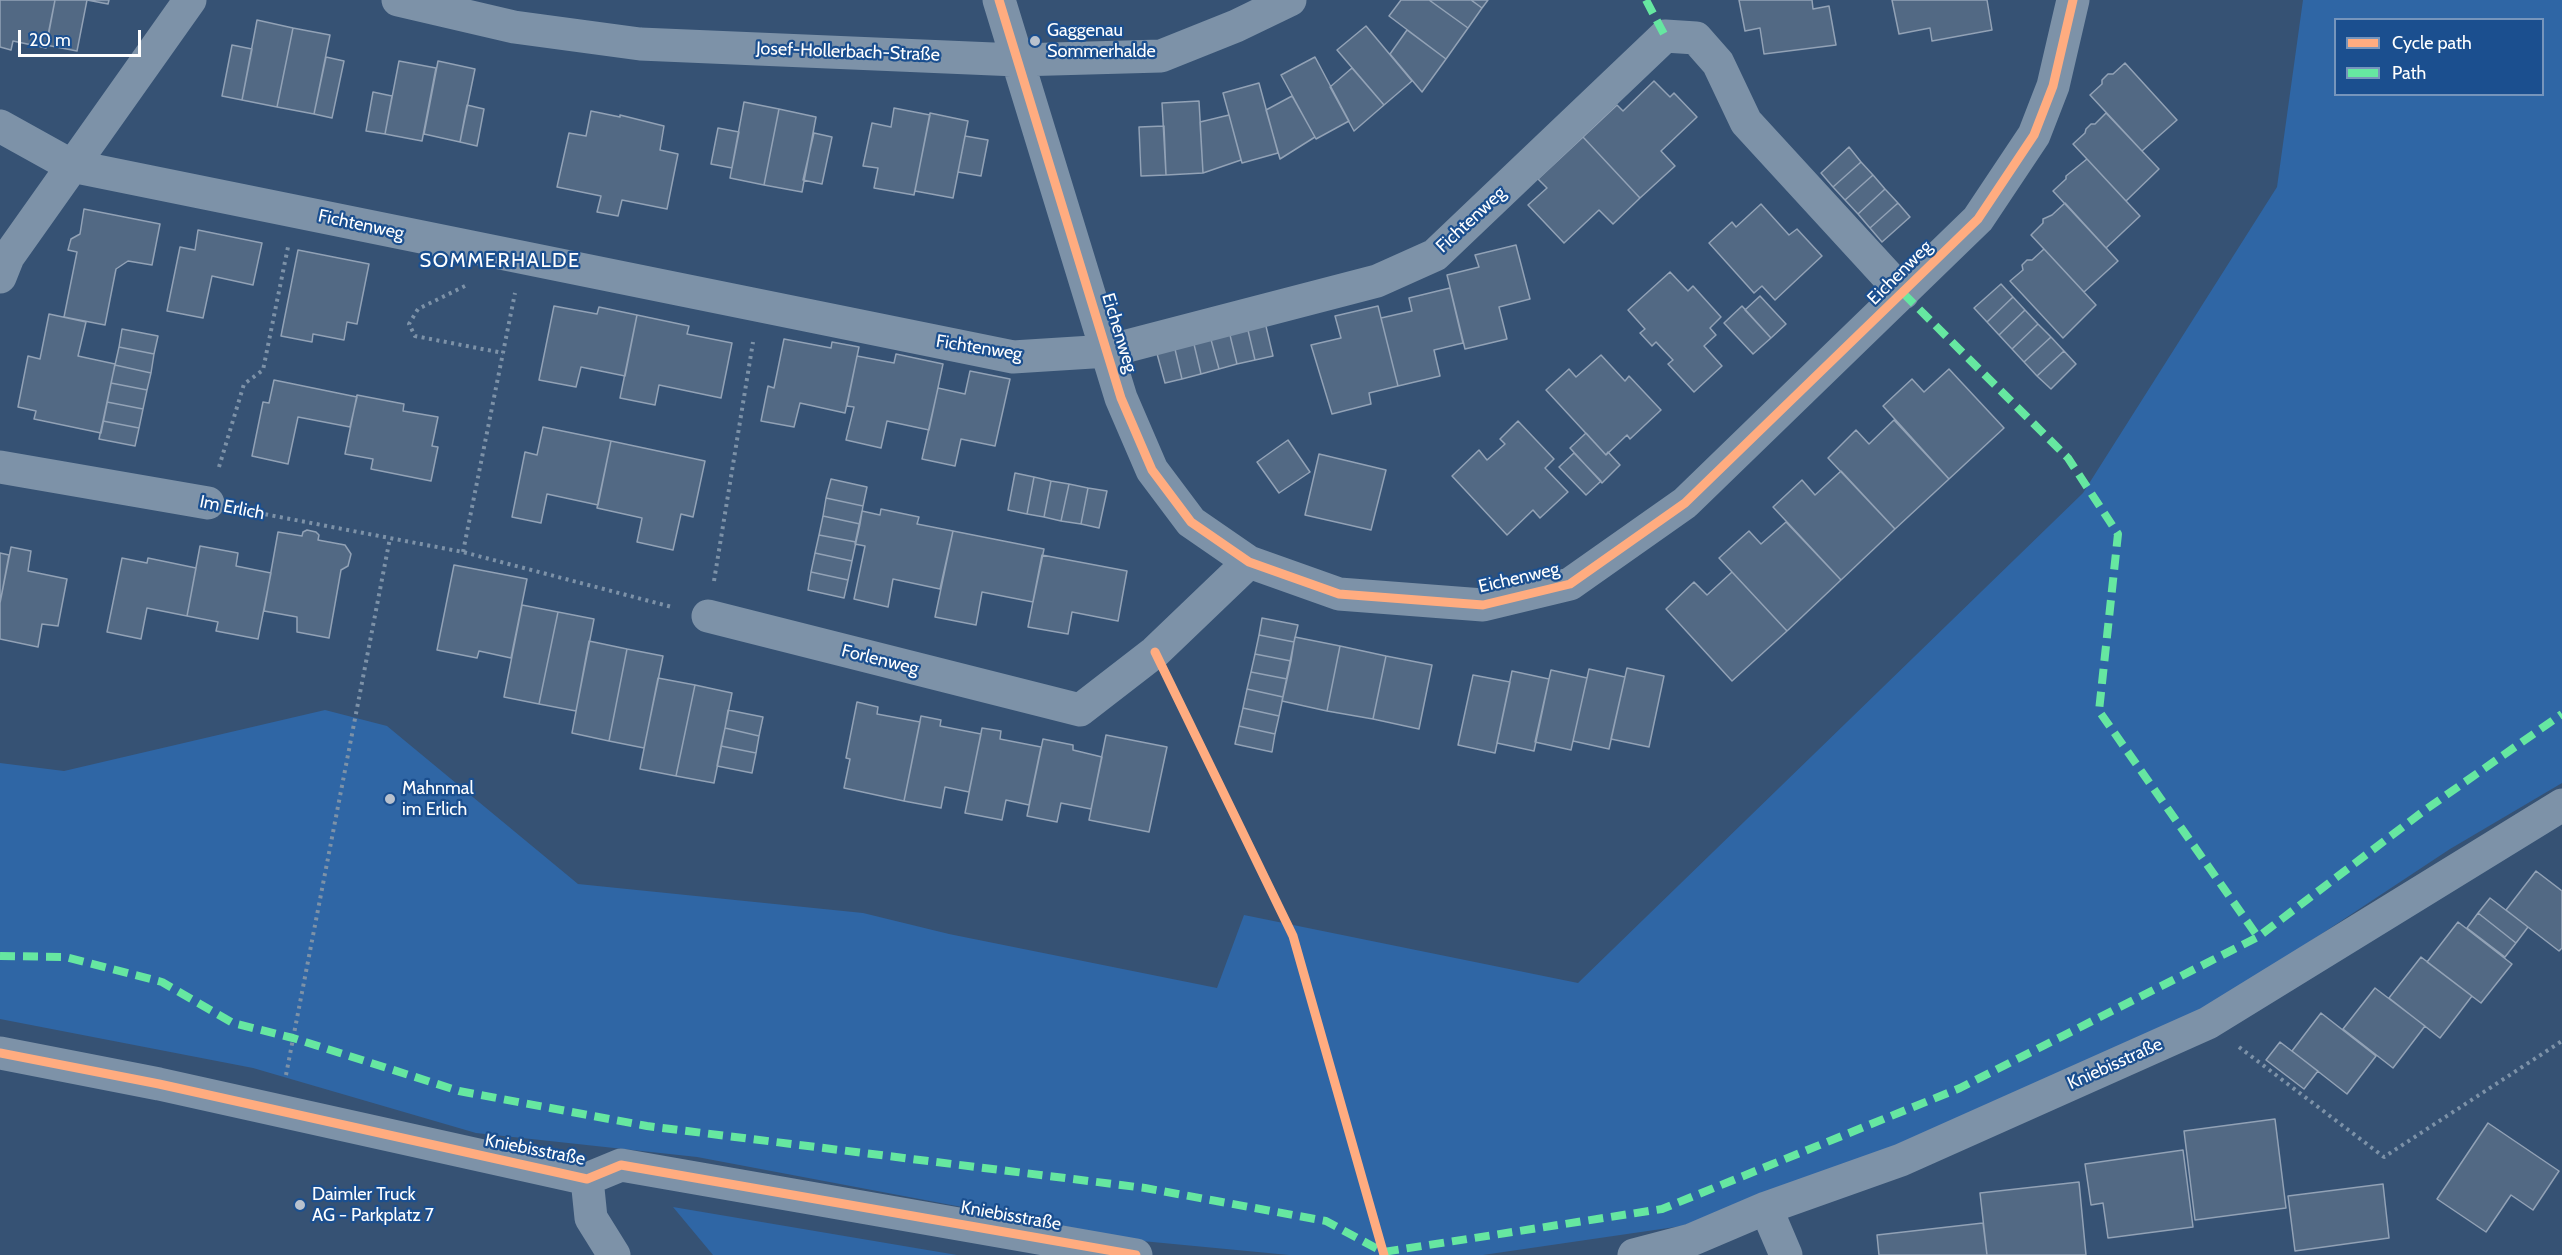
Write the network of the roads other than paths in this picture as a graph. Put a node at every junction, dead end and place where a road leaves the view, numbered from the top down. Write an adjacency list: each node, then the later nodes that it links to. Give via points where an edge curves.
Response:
1 (190, 0): 8 (street)
2 (398, 0): 6 (street, Josef-Hollerbach-Straße, via 514,27 640,44)
3 (999, 0): 6 (street, Eichenweg)
4 (1290, 0): 6 (street, Josef-Hollerbach-Straße, via 1161,56)
5 (2073, 0): 10 (street, Eichenweg, via 2053,87 2034,135 1978,219)
6 (1017, 60): 11 (street, Eichenweg)
7 (0, 126): 8 (street, Fichtenweg)
8 (72, 166): 9 (street, via 8,257); 11 (street, Fichtenweg, via 1013,357)
9 (0, 277)
10 (1903, 292): 11 (street, Fichtenweg, via 1746,122 1718,63 1696,38 1665,36 1435,255 1377,281); 14 (street, Eichenweg, via 1685,504 1570,584 1483,605 1403,601 1340,594)
11 (1108, 351): 14 (street, Eichenweg, via 1121,398 1152,470 1191,522)
12 (0, 467): 13 (street, Im Erlich)
13 (208, 503)
14 (1249, 562): 15 (street, Forlenweg, via 1155,652 1080,711)
15 (708, 616)
16 (2562, 805): 19 (street, Kniebisstraße, via 2208,1023 1901,1160)
17 (0, 1053): 18 (street, Kniebisstraße, via 159,1084)
18 (587, 1179): 20 (street, via 591,1218); 21 (street, Kniebisstraße, via 621,1165)
19 (1766, 1208): 22 (street, Kniebisstraße, via 1691,1240); 23 (street)
20 (614, 1255)
21 (1136, 1255)
22 (1634, 1255)
23 (1786, 1255)

